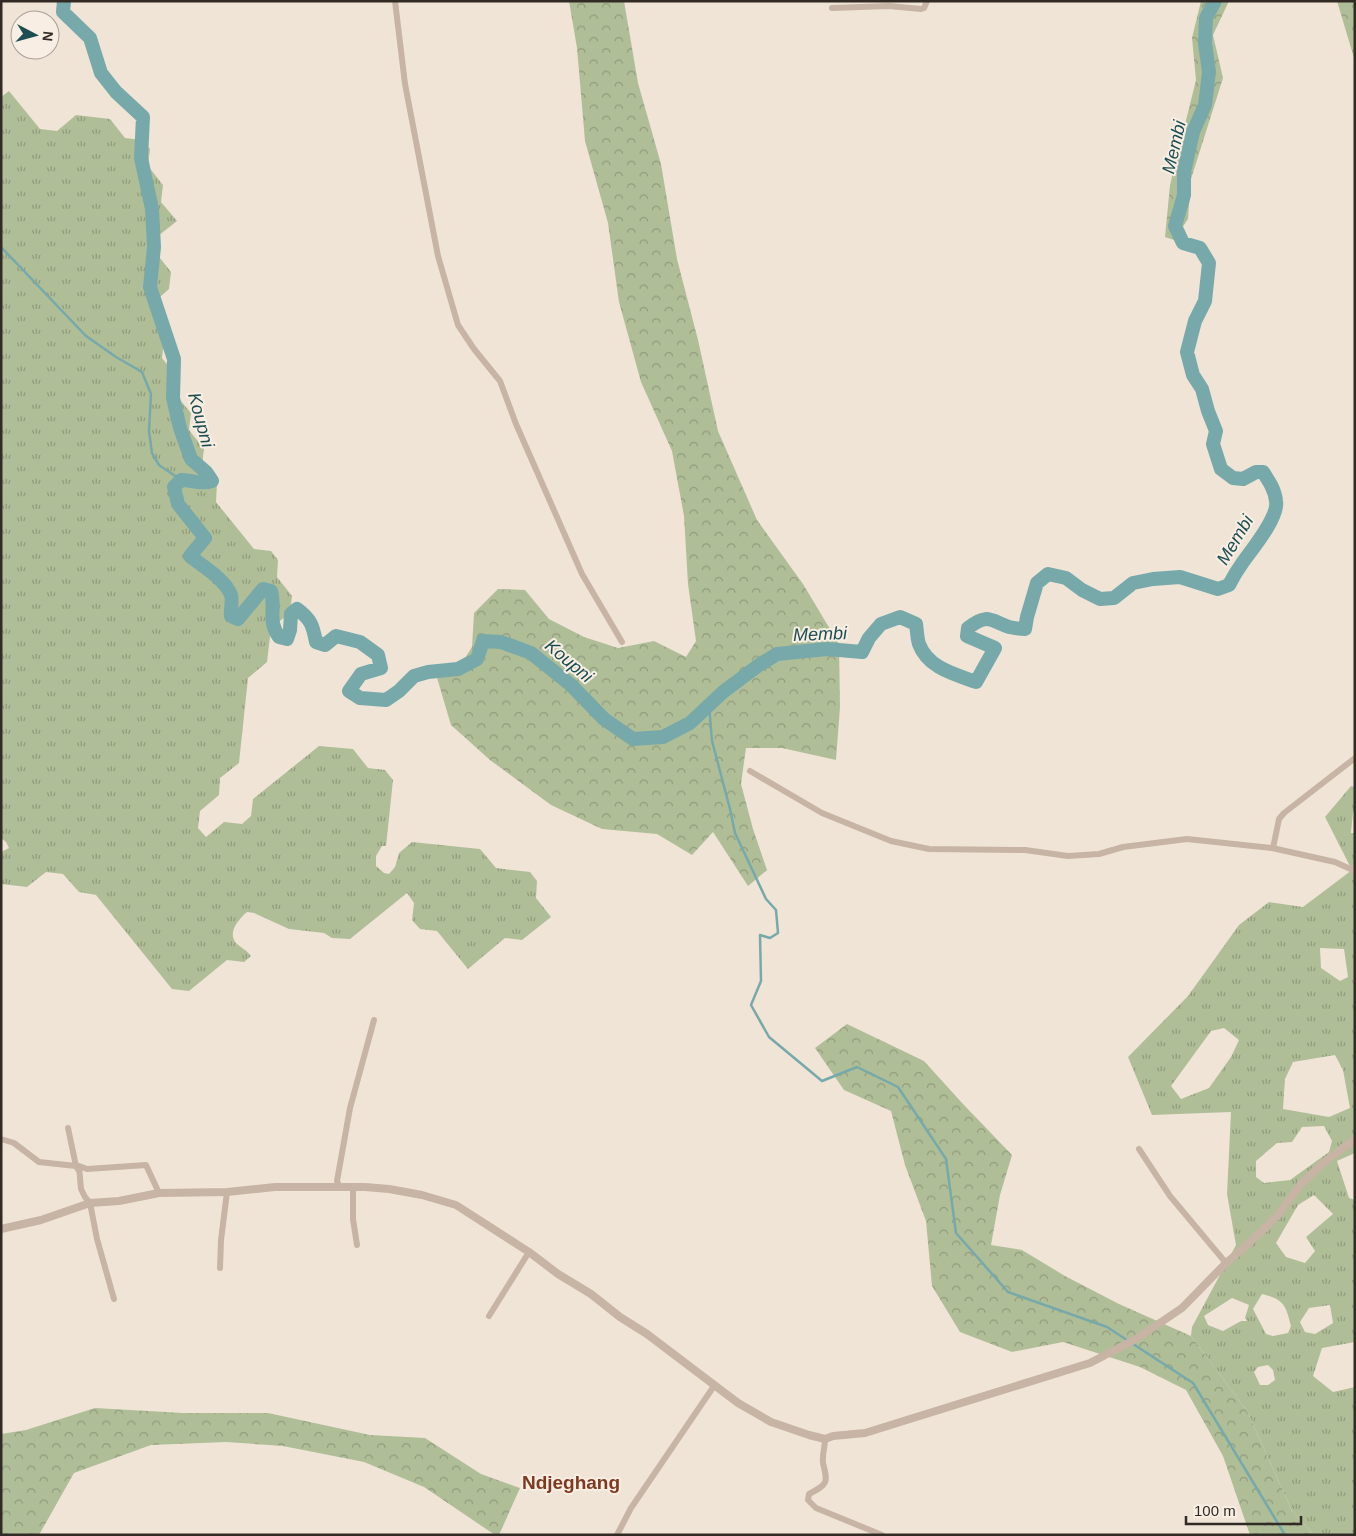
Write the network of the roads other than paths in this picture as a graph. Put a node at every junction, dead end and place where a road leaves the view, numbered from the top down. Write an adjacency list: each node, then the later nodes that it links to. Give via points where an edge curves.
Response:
1 (395, 1): 4 (street, via 405,84 438,256 458,325 500,381 582,574)
2 (927, 1): 3 (street, via 921,9 889,6)
3 (832, 8)
4 (622, 642)
5 (1355, 758): 7 (street, via 1284,813 1279,819)
6 (750, 771): 7 (street, via 822,812 891,841 929,849 1025,850 1068,856 1187,839)
7 (1274, 848): 8 (street, via 1335,862)
8 (1355, 871)
9 (374, 1020): 15 (street, via 350,1108 337,1181)
10 (68, 1128): 14 (street)
11 (1, 1139): 14 (street, via 14,1142 39,1162)
12 (1355, 1139): 23 (street, via 1315,1170 1277,1216)
13 (1139, 1150): 23 (street, via 1170,1196)
14 (78, 1166): 18 (street, via 87,1169 146,1165); 19 (street, via 82,1189)
15 (340, 1188): 16 (street); 17 (street, via 276,1187)
16 (353, 1188): 21 (street); 22 (street, via 389,1189 456,1205)
17 (227, 1192): 18 (street); 24 (street)
18 (159, 1193): 19 (street)
19 (90, 1203): 20 (street, via 41,1220); 25 (street)
20 (1, 1229)
21 (357, 1245)
22 (529, 1252): 26 (street); 27 (street, via 647,1334)
23 (1226, 1263): 28 (street, via 1182,1308 1136,1339 1090,1363 865,1433)
24 (220, 1268)
25 (114, 1299)
26 (489, 1316)
27 (714, 1386): 28 (street, via 771,1422); 29 (street, via 631,1508)
28 (825, 1439): 30 (street, via 823,1463 827,1475 822,1487 808,1494 808,1500 816,1508)
29 (617, 1535)
30 (882, 1535)

